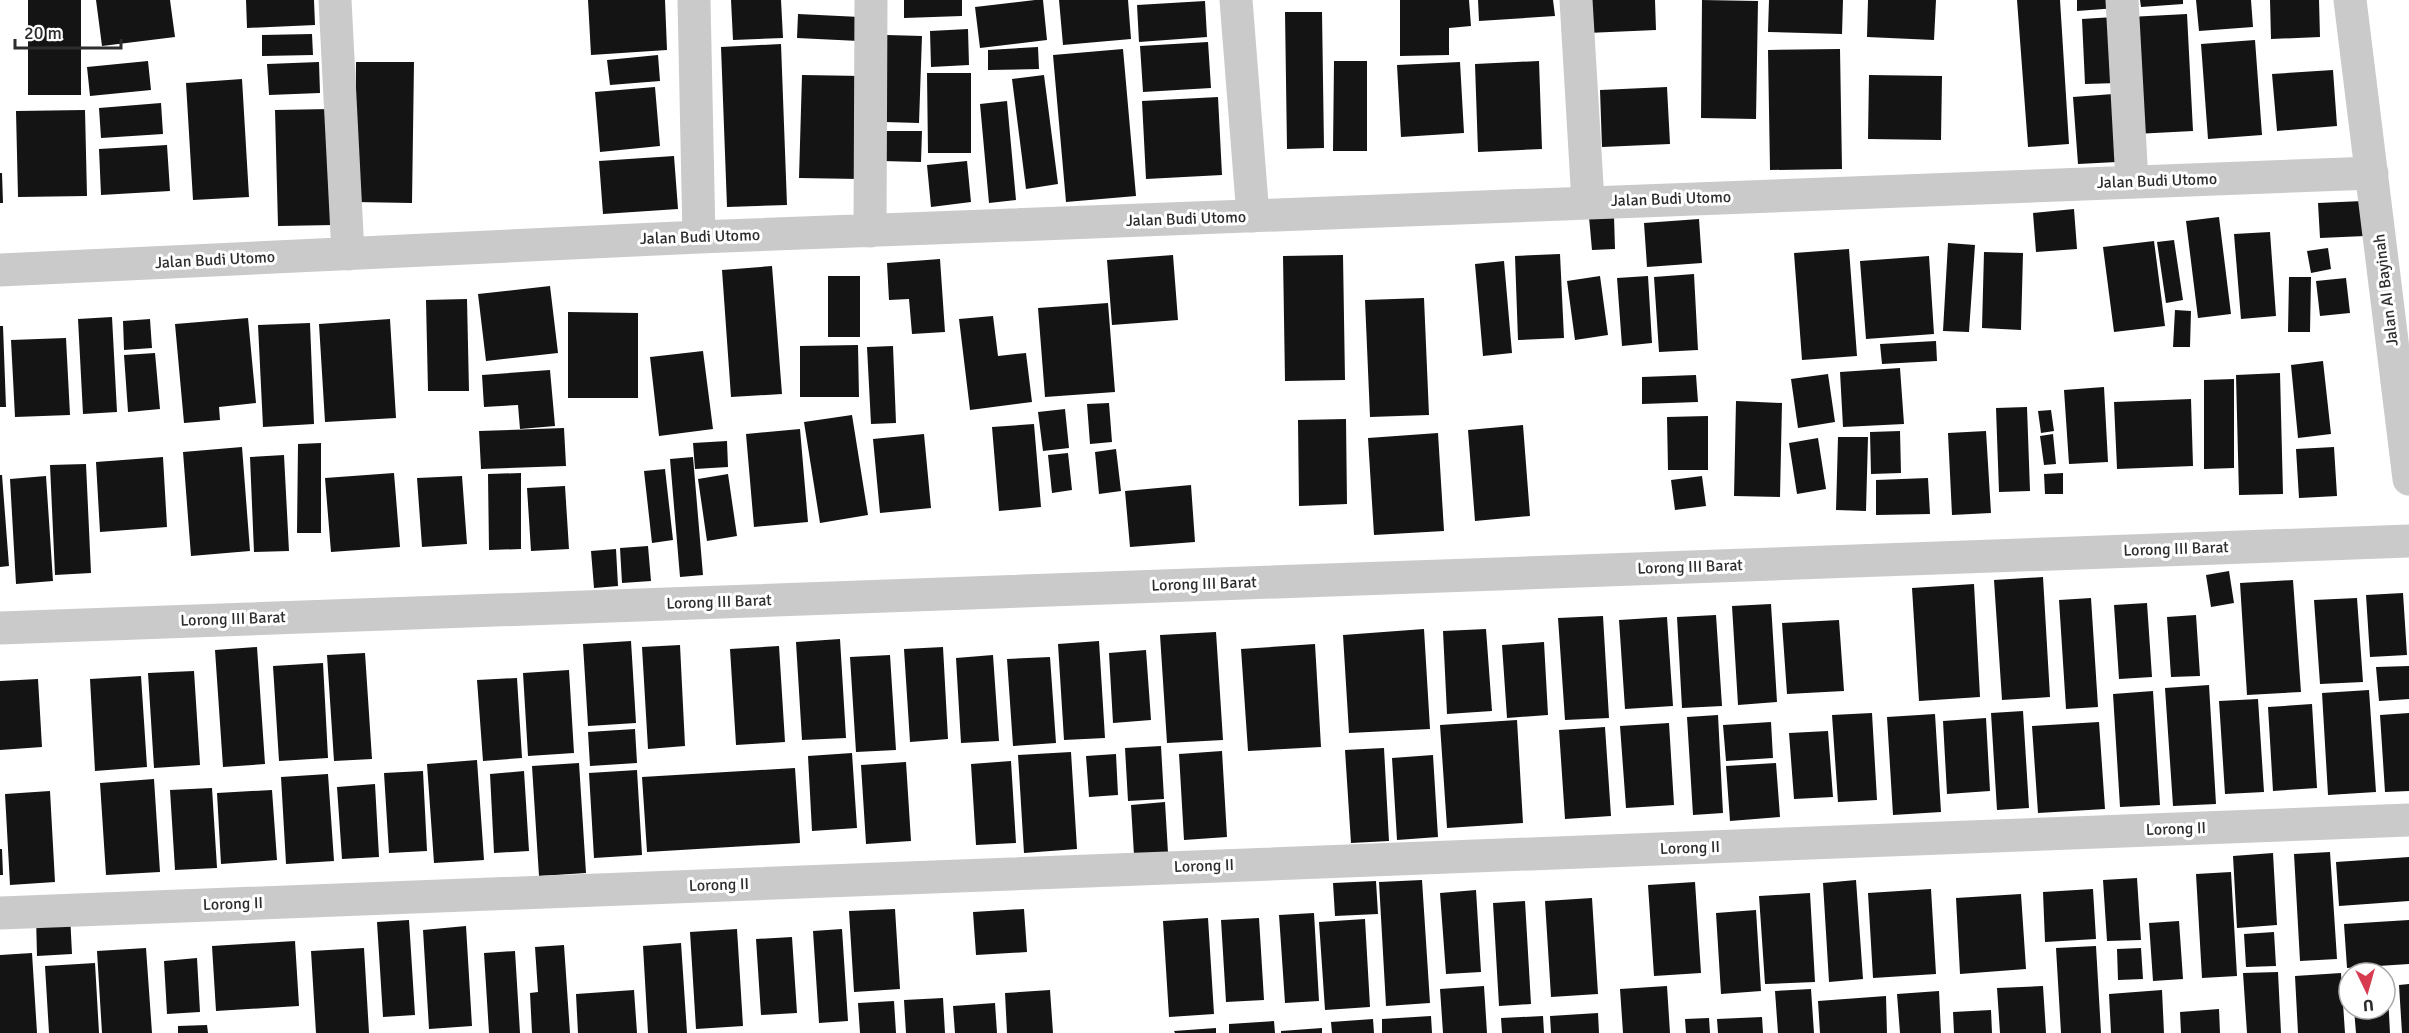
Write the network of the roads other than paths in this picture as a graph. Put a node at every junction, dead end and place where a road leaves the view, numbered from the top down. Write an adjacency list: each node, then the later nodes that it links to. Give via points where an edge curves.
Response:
1 (334, 0): 14 (street)
2 (694, 0): 13 (street)
3 (871, 0): 12 (street)
4 (1236, 0): 11 (street)
5 (1576, 0): 10 (street)
6 (2122, 0): 9 (street)
7 (2350, 0): 8 (street, Jalan AI Bayinah)
8 (2372, 173): 9 (street, Jalan Budi Utomo); 16 (street, Jalan AI Bayinah)
9 (2132, 182): 10 (street, Jalan Budi Utomo)
10 (1588, 202): 11 (street, Jalan Budi Utomo)
11 (1253, 216): 12 (street, Jalan Budi Utomo)
12 (870, 231): 13 (street, Jalan Budi Utomo)
13 (699, 237): 14 (street, Jalan Budi Utomo)
14 (348, 254): 15 (street, Jalan Budi Utomo)
15 (0, 270)
16 (2409, 478)
17 (2409, 541): 18 (street, Lorong III Barat)
18 (0, 628)
19 (2409, 820): 20 (street, Lorong II)
20 (0, 913)

